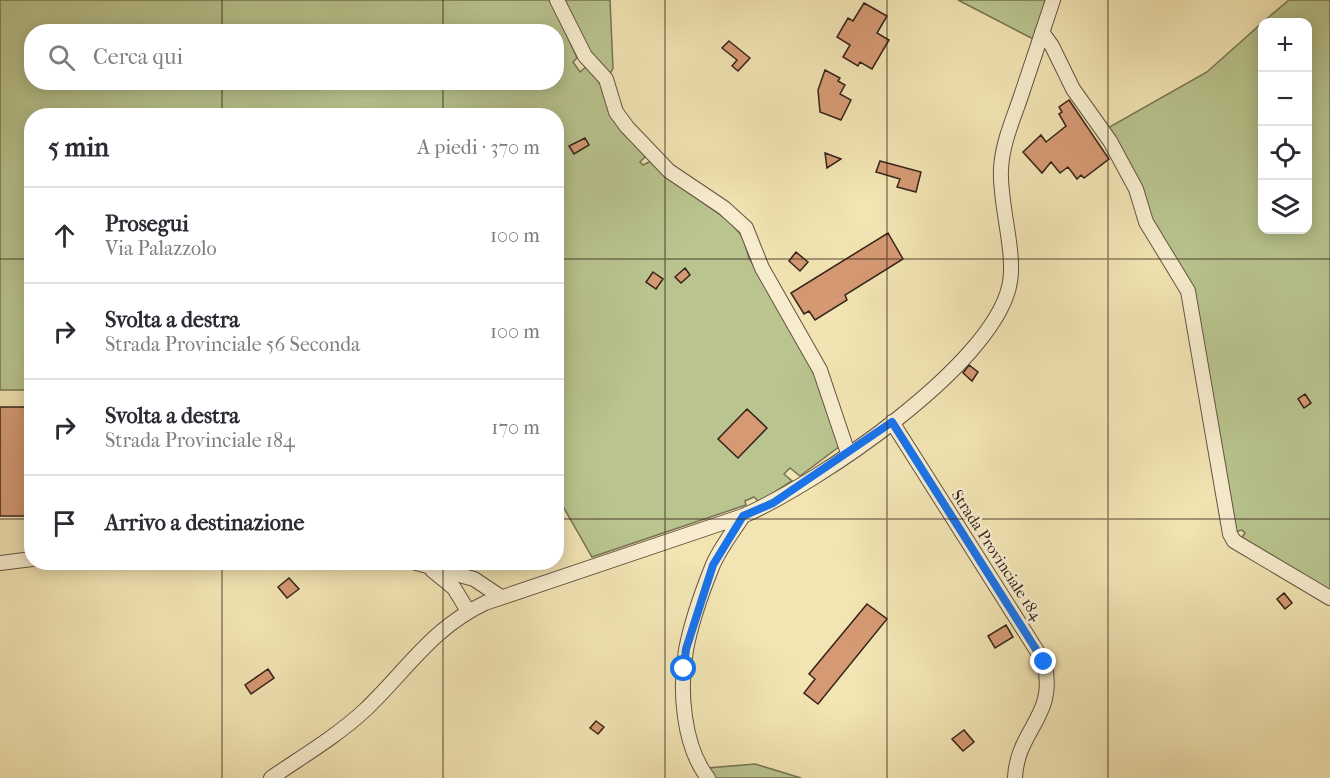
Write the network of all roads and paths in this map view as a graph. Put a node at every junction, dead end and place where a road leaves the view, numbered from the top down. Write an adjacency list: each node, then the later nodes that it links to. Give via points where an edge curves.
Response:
1 (557, 0): 5 (street, via 585,56 606,79 616,112 627,127 669,171 724,207 746,228 762,268 820,370)
2 (1053, 0): 3 (street)
3 (1042, 32): 4 (street, via 1003,149 1001,188 1010,268 1005,303 982,339 952,373); 12 (street, via 1073,89 1110,141 1136,189 1146,222 1188,291 1230,534 1234,541)
4 (892, 422): 5 (street); 16 (street, Strada Provinciale 184, via 1044,662 1048,677 1045,708 1021,745)
5 (848, 453): 6 (street, via 773,503)
6 (743, 516): 11 (street); 15 (street, via 713,565 686,649 685,705 692,750)
7 (24, 560): 8 (street)
8 (0, 563)
9 (428, 570): 13 (street, via 454,588)
10 (441, 570): 11 (street, via 474,579)
11 (501, 597): 13 (street)
12 (1330, 598)
13 (468, 611): 14 (street, via 436,635 364,711)
14 (272, 778)
15 (708, 778)
16 (1015, 778)

